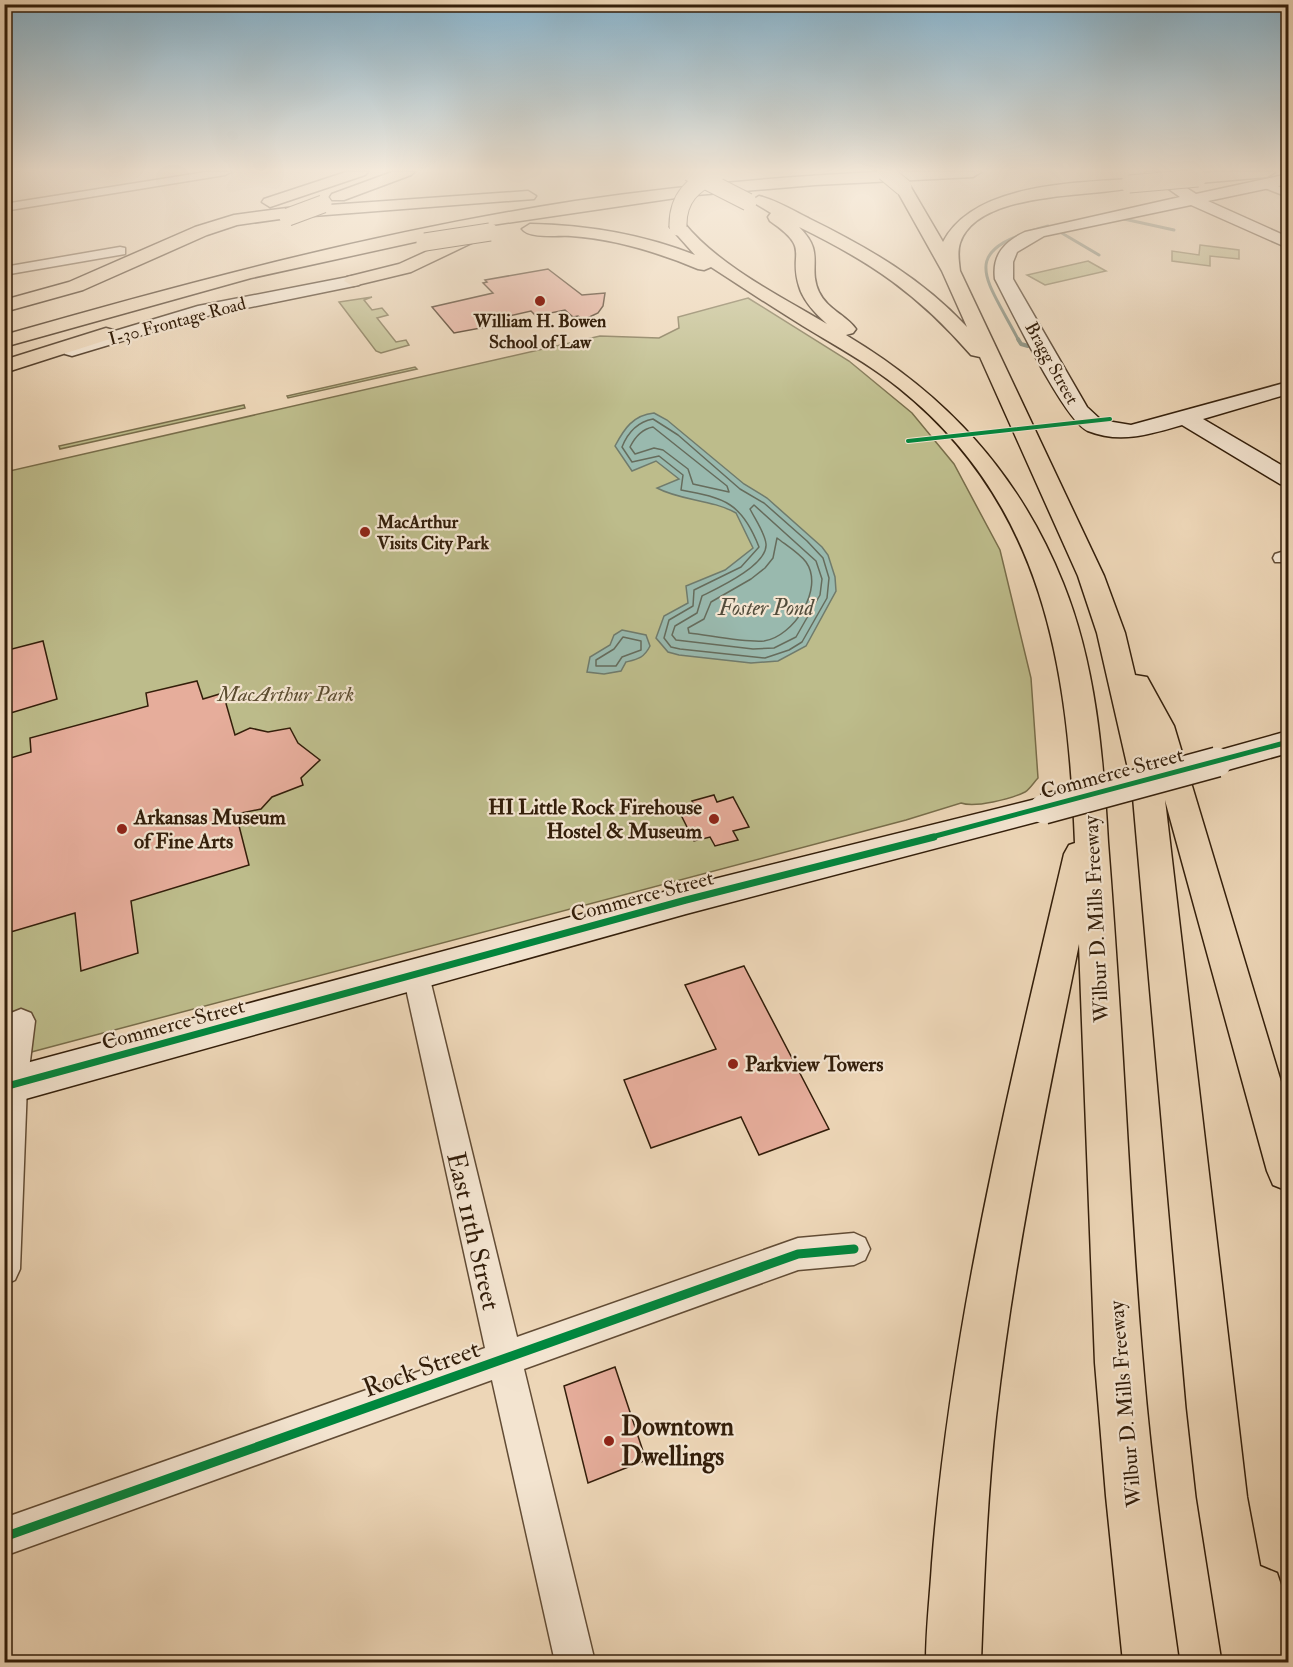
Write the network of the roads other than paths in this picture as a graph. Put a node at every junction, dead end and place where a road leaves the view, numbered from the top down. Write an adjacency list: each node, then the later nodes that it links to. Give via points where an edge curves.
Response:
1 (142, 250): 15 (highway)
2 (144, 250): 15 (highway)
3 (304, 250): 23 (highway, via 180,279)
4 (354, 250): 24 (highway, via 147,299)
5 (390, 250): 25 (highway, via 249,281)
6 (396, 250): 26 (highway, via 212,300)
7 (445, 250): 19 (highway, via 405,268)
8 (667, 250): 20 (highway, bridge)
9 (700, 250): 20 (highway, bridge)
10 (804, 250): 29 (highway, via 808,285 816,300)
11 (855, 250): 28 (highway, via 909,284 950,319)
12 (939, 250): 18 (highway, bridge)
13 (952, 250): 18 (highway, bridge)
14 (1009, 250): 31 (street, Bragg Street, via 1004,257 1005,279 1085,420 1106,429 1132,432)
15 (126, 256): 17 (street); 21 (highway, via 76,286)
16 (178, 261): 22 (highway)
17 (4, 271)
18 (951, 271): 28 (highway)
19 (353, 281): 27 (street, I-30 Frontage Road, via 198,312)
20 (774, 300): 29 (highway, Wilbur D. Mills Freeway)
21 (4, 306)
22 (4, 322)
23 (4, 329)
24 (4, 341)
25 (4, 352)
26 (4, 367)
27 (4, 372)
28 (997, 372): 33 (highway, via 1091,576)
29 (908, 386): 35 (highway, Wilbur D. Mills Freeway, via 966,441 1004,490 1045,575 1073,661 1083,719)
30 (1288, 388): 31 (street, Bragg Street)
31 (1185, 417): 32 (street)
32 (1288, 479)
33 (1111, 633): 39 (highway, via 1159,726); 43 (highway, via 1148,786)
34 (1288, 742): 36 (street, Commerce Street, bridge)
35 (1090, 814): 46 (highway, via 1025,1106 992,1285 963,1496); 47 (highway, Wilbur D. Mills Freeway, via 1119,1363)
36 (416, 975): 38 (street, Commerce Street); 42 (street, East 11th Street)
37 (21, 1021): 38 (street)
38 (9, 1086): 41 (street)
39 (1288, 1171)
40 (854, 1249): 42 (street, Rock Street, via 798,1254)
41 (4, 1269)
42 (503, 1360): 44 (street, Rock Street); 45 (street, East 11th Street)
43 (1211, 1408): 48 (highway); 49 (highway)
44 (4, 1537)
45 (575, 1662)
46 (953, 1662)
47 (1151, 1662)
48 (1251, 1662)
49 (1277, 1662)

